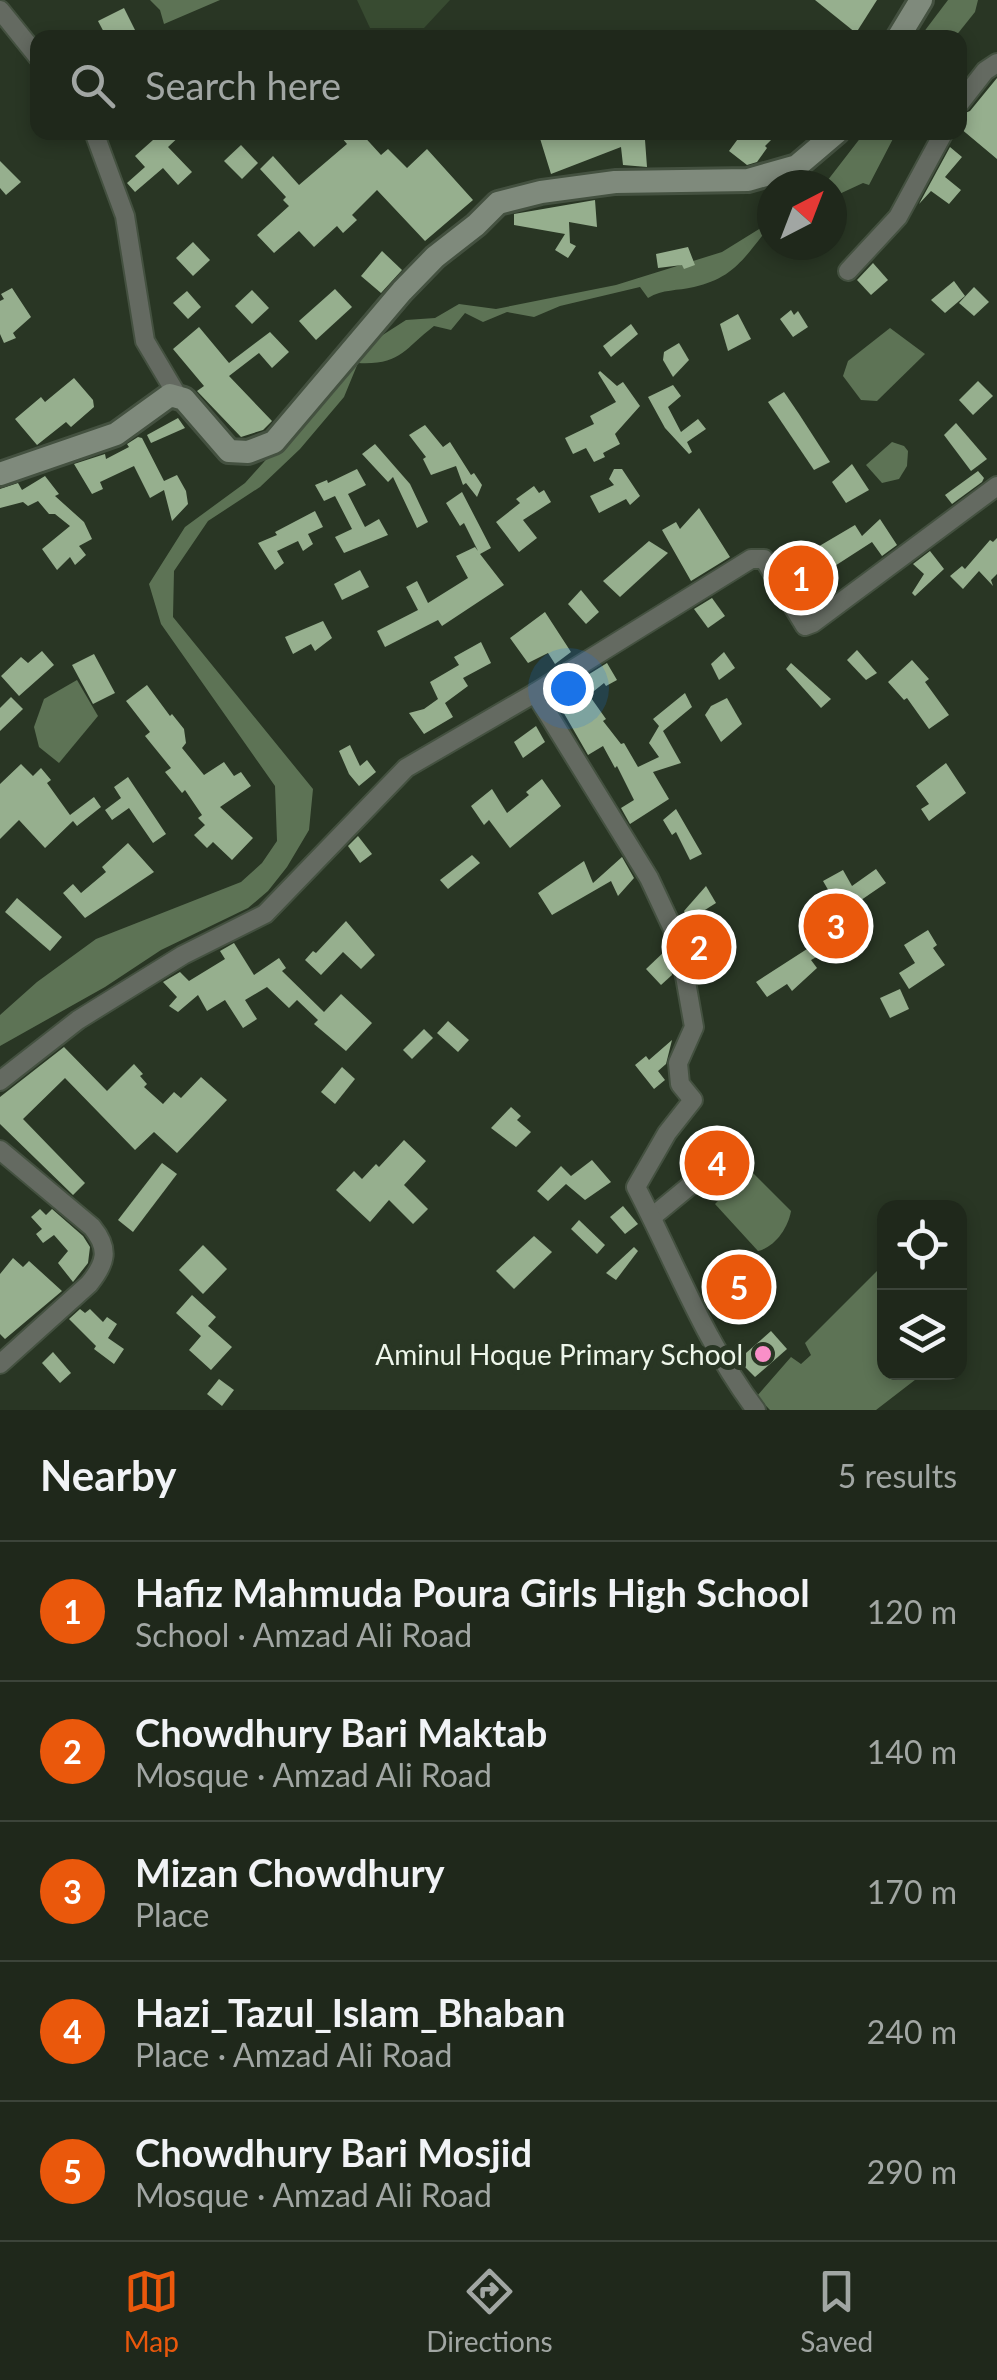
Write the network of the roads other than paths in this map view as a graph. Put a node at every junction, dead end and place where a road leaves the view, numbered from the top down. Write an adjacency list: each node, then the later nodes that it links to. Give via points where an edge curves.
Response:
1 (922, 0): 3 (main road)
2 (0, 10): 4 (street)
3 (903, 30)
4 (30, 47)
5 (997, 63): 6 (street)
6 (967, 94)
7 (97, 140): 11 (street, via 126,216 144,341)
8 (827, 140): 11 (main road, via 796,166 748,180 615,182 498,204 435,257 282,434 259,448 229,451)
9 (940, 140): 10 (street, via 898,217)
10 (848, 271)
11 (177, 395): 12 (main road, via 116,434)
12 (0, 474)
13 (997, 486): 14 (street, via 813,623 805,626 764,559 751,559)
14 (535, 692): 15 (street, via 406,768 264,914 78,1020); 18 (street, via 649,878 679,942 694,1027 678,1064 680,1084 692,1100 636,1187)
15 (0, 1081)
16 (0, 1150): 19 (street, via 92,1227 105,1251 89,1284)
17 (709, 1170): 18 (street)
18 (652, 1216): 20 (street, via 718,1356)
19 (0, 1364)
20 (756, 1410)

